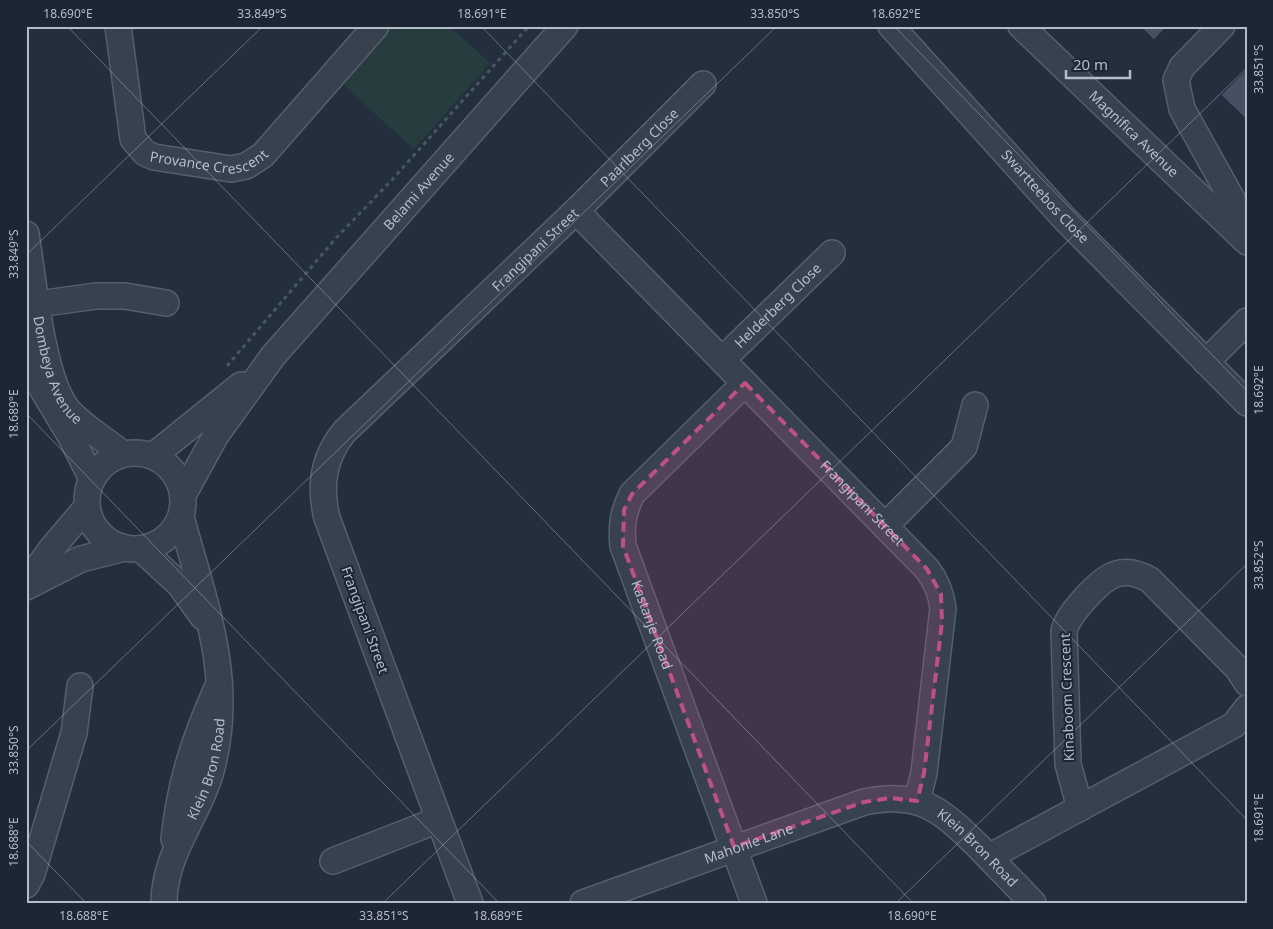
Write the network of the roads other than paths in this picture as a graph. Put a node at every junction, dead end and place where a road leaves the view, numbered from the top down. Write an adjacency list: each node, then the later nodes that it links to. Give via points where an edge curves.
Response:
1 (118, 26): 2 (street, Provance Crescent, via 133,139 138,147 154,157 231,169 246,166 263,155)
2 (376, 26)
3 (565, 26): 16 (street, Belami Avenue)
4 (891, 26): 18 (street, Swartteebos Close, via 1057,210)
5 (1021, 26): 10 (street, Magnifica Avenue)
6 (1222, 26): 10 (street, via 1182,67 1176,80 1182,109 1232,199)
7 (703, 84): 8 (street, Paarlberg Close)
8 (576, 211): 17 (street, Frangipani Street); 36 (street, Frangipani Street, via 345,431 335,442 324,471 322,488 327,518)
9 (26, 234): 13 (street, Dombeya Avenue)
10 (1245, 240)
11 (832, 253): 17 (street, Helderberg Close)
12 (166, 303): 13 (street, via 124,296 96,296)
13 (38, 304): 22 (street, Dombeya Avenue, via 50,369 60,397 70,411)
14 (1247, 321): 18 (street)
15 (26, 347): 24 (street, Dombeya Avenue, via 38,382)
16 (273, 356): 23 (street, Belami Avenue); 25 (street, Belami Avenue, via 216,435)
17 (722, 360): 19 (street, Frangipani Street)
18 (1206, 362): 20 (street, Swartteebos Close)
19 (745, 383): 27 (street, Frangipani Street); 37 (street, Kastanje Road, via 632,494 624,510 621,527 623,546)
20 (1247, 403)
21 (975, 405): 27 (street, via 964,447)
22 (123, 454): 23 (street); 24 (street, via 105,463)
23 (153, 456): 25 (street, via 174,471)
24 (92, 479): 26 (street)
25 (182, 506): 28 (street, via 174,529 165,539 154,546); 30 (street, Klein Bron Road)
26 (87, 507): 28 (street, via 96,529 114,544); 29 (street, via 52,548)
27 (885, 526): 34 (street, Frangipani Street, via 932,575 941,594 943,608 924,774)
28 (133, 549): 29 (street, via 81,559); 30 (street, Klein Bron Road, via 180,585)
29 (26, 586)
30 (210, 627): 41 (street, Klein Bron Road, via 220,679 187,763 178,801)
31 (1247, 683): 35 (street, Kinaboom Crescent, via 1150,580 1126,572 1108,578 1070,614 1064,631 1068,764)
32 (80, 686): 40 (street, via 74,733)
33 (1247, 708): 35 (street, via 1234,725)
34 (917, 801): 37 (street, Mahonie Lane, via 890,798 864,802); 38 (street, Klein Bron Road, via 948,816)
35 (1080, 808): 38 (street)
36 (438, 820): 39 (street); 42 (street, Frangipani Street)
37 (734, 847): 43 (street, Mahonie Lane); 44 (street, Kastanje Road)
38 (989, 858): 45 (street, Klein Bron Road)
39 (333, 861)
40 (26, 885)
41 (164, 903)
42 (470, 903)
43 (583, 903)
44 (754, 903)
45 (1033, 903)

